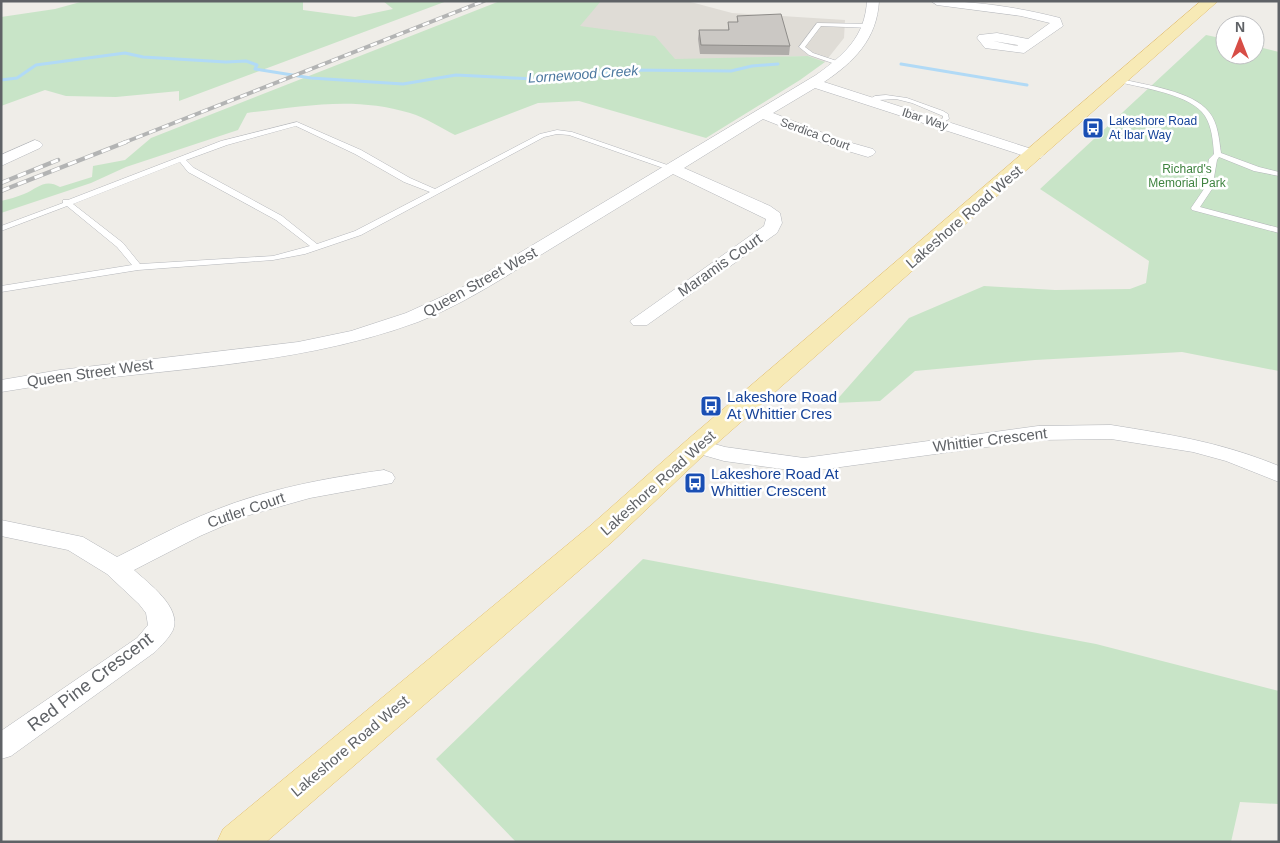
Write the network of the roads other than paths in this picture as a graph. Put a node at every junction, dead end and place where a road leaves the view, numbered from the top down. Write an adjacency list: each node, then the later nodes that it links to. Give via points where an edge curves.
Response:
1 (873, 1): 5 (street, Queen Street West)
2 (937, 1): 4 (street)
3 (1211, 1): 8 (main road, Lakeshore Road West)
4 (1020, 6): 6 (street, via 1058,23)
5 (871, 26): 7 (street, Queen Street West, via 858,47); 7 (lane, via 819,24 802,47)
6 (1030, 43)
7 (841, 64): 9 (street, Queen Street West)
8 (1121, 81): 13 (lane, via 1192,102 1204,110 1213,127); 14 (main road, Lakeshore Road West)
9 (814, 83): 10 (street, Queen Street West); 14 (street, Ibar Way)
10 (762, 114): 12 (street, Serdica Court); 17 (street, Queen Street West)
11 (34, 145): 16 (street)
12 (868, 152)
13 (1218, 154): 18 (lane); 22 (lane, via 1213,159 1208,189 1195,208)
14 (1036, 155): 28 (main road, Lakeshore Road West)
15 (181, 159): 19 (lane, via 224,143 297,124); 20 (lane); 23 (lane, via 191,170 279,218)
16 (1, 161)
17 (672, 168): 19 (lane, via 557,132 542,135); 26 (street, Maramis Court, via 764,210 774,217 774,223 771,229); 27 (street, Queen Street West, via 452,300 415,318 373,332 294,350 94,370)
18 (1279, 174)
19 (437, 192): 23 (lane, via 358,233)
20 (66, 202): 21 (lane); 24 (lane, via 120,245)
21 (1, 229)
22 (1279, 231)
23 (316, 247): 24 (lane, via 274,258)
24 (138, 267): 25 (lane)
25 (1, 288)
26 (640, 320)
27 (1, 386)
28 (697, 446): 29 (street, Whittier Crescent, via 724,454 804,465 1038,433 1111,432 1194,445 1234,456); 34 (main road, Lakeshore Road West, via 601,534)
29 (1279, 475)
30 (384, 478): 32 (street, Cutler Court, via 311,490 238,510)
31 (1, 528): 32 (street, Red Pine Crescent, via 75,543)
32 (116, 568): 33 (street, Red Pine Crescent, via 159,611 161,628 146,645)
33 (1, 747)
34 (237, 842)

